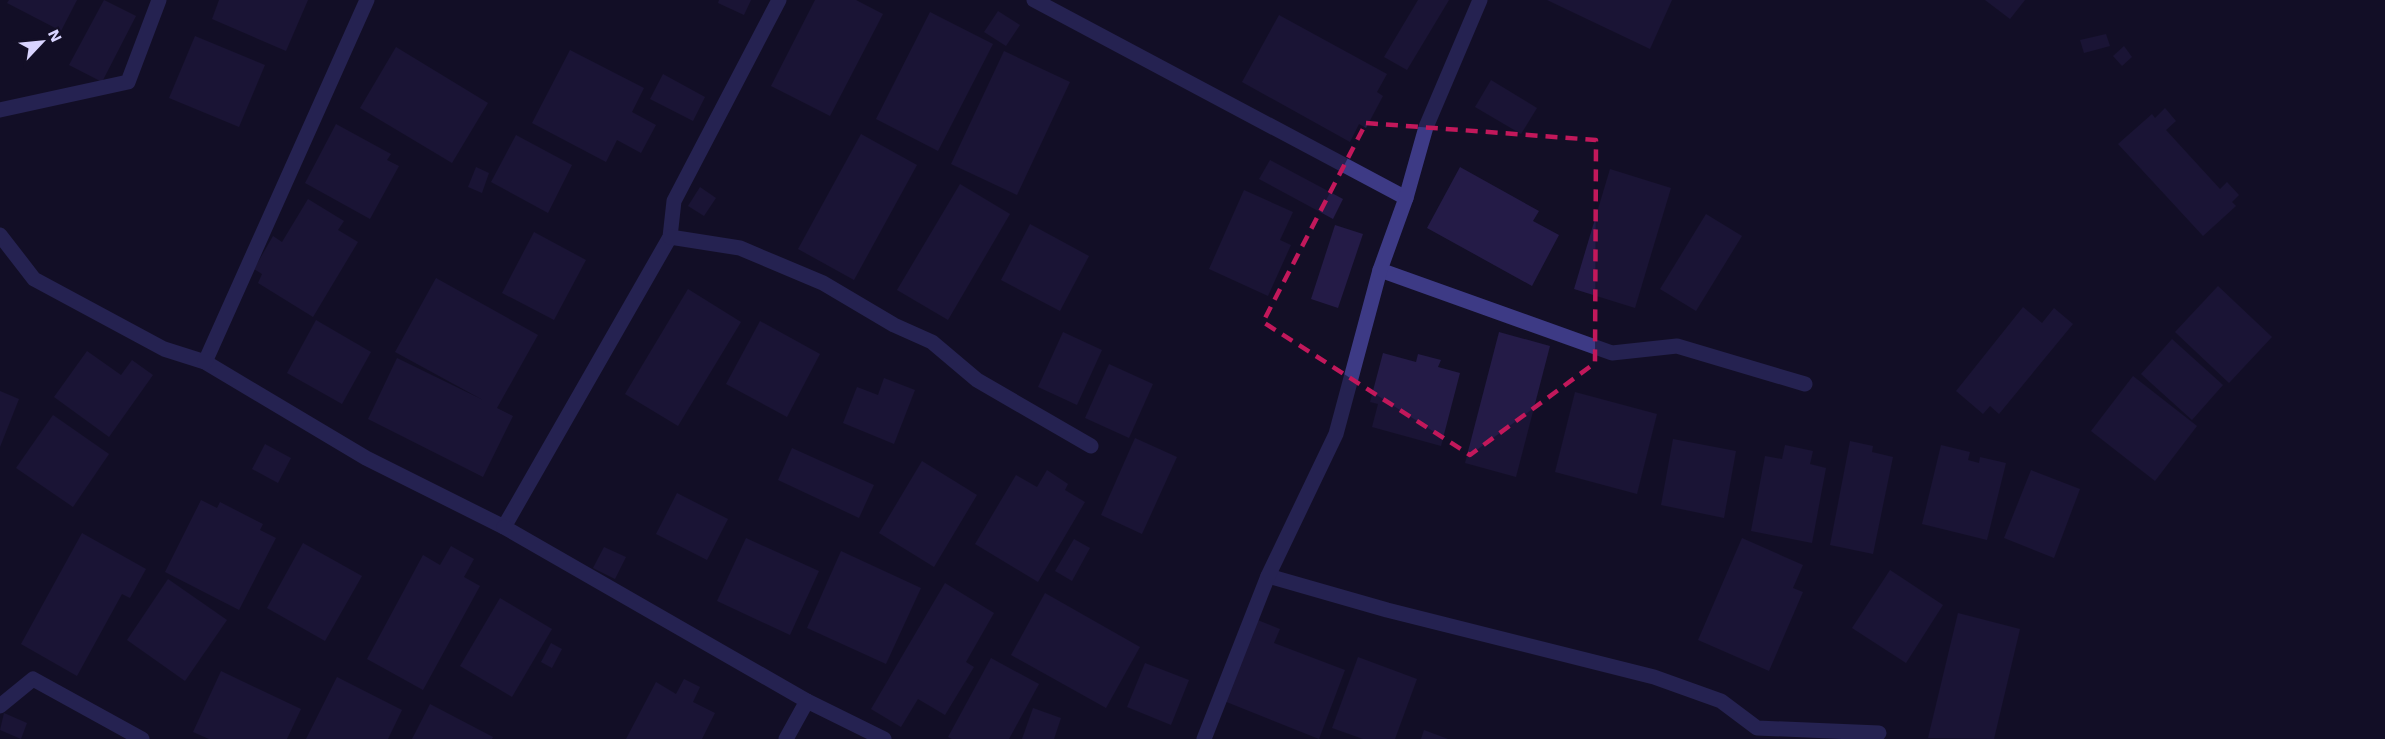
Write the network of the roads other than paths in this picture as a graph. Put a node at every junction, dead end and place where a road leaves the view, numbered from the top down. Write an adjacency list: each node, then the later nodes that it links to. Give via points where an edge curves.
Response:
1 (159, 0): 6 (street, via 128,82)
2 (367, 0): 11 (street)
3 (779, 0): 9 (street, via 674,201)
4 (1034, 0): 7 (street)
5 (1480, 0): 7 (street, via 1426,127)
6 (0, 111)
7 (1407, 198): 10 (street)
8 (0, 236): 11 (street, via 34,279 164,349)
9 (670, 237): 13 (street, via 740,248 823,283 894,325 932,342 977,380); 14 (street)
10 (1380, 270): 12 (street, via 1612,353 1677,345); 15 (street, via 1336,434)
11 (206, 362): 14 (street, via 366,458)
12 (1805, 384)
13 (1091, 446)
14 (504, 527): 16 (street)
15 (1268, 576): 18 (street, via 1654,677 1721,700 1757,728); 22 (street)
16 (807, 701): 20 (street); 21 (street)
17 (0, 705): 19 (street, via 33,680)
18 (1879, 733)
19 (142, 739)
20 (786, 739)
21 (884, 739)
22 (1204, 739)

